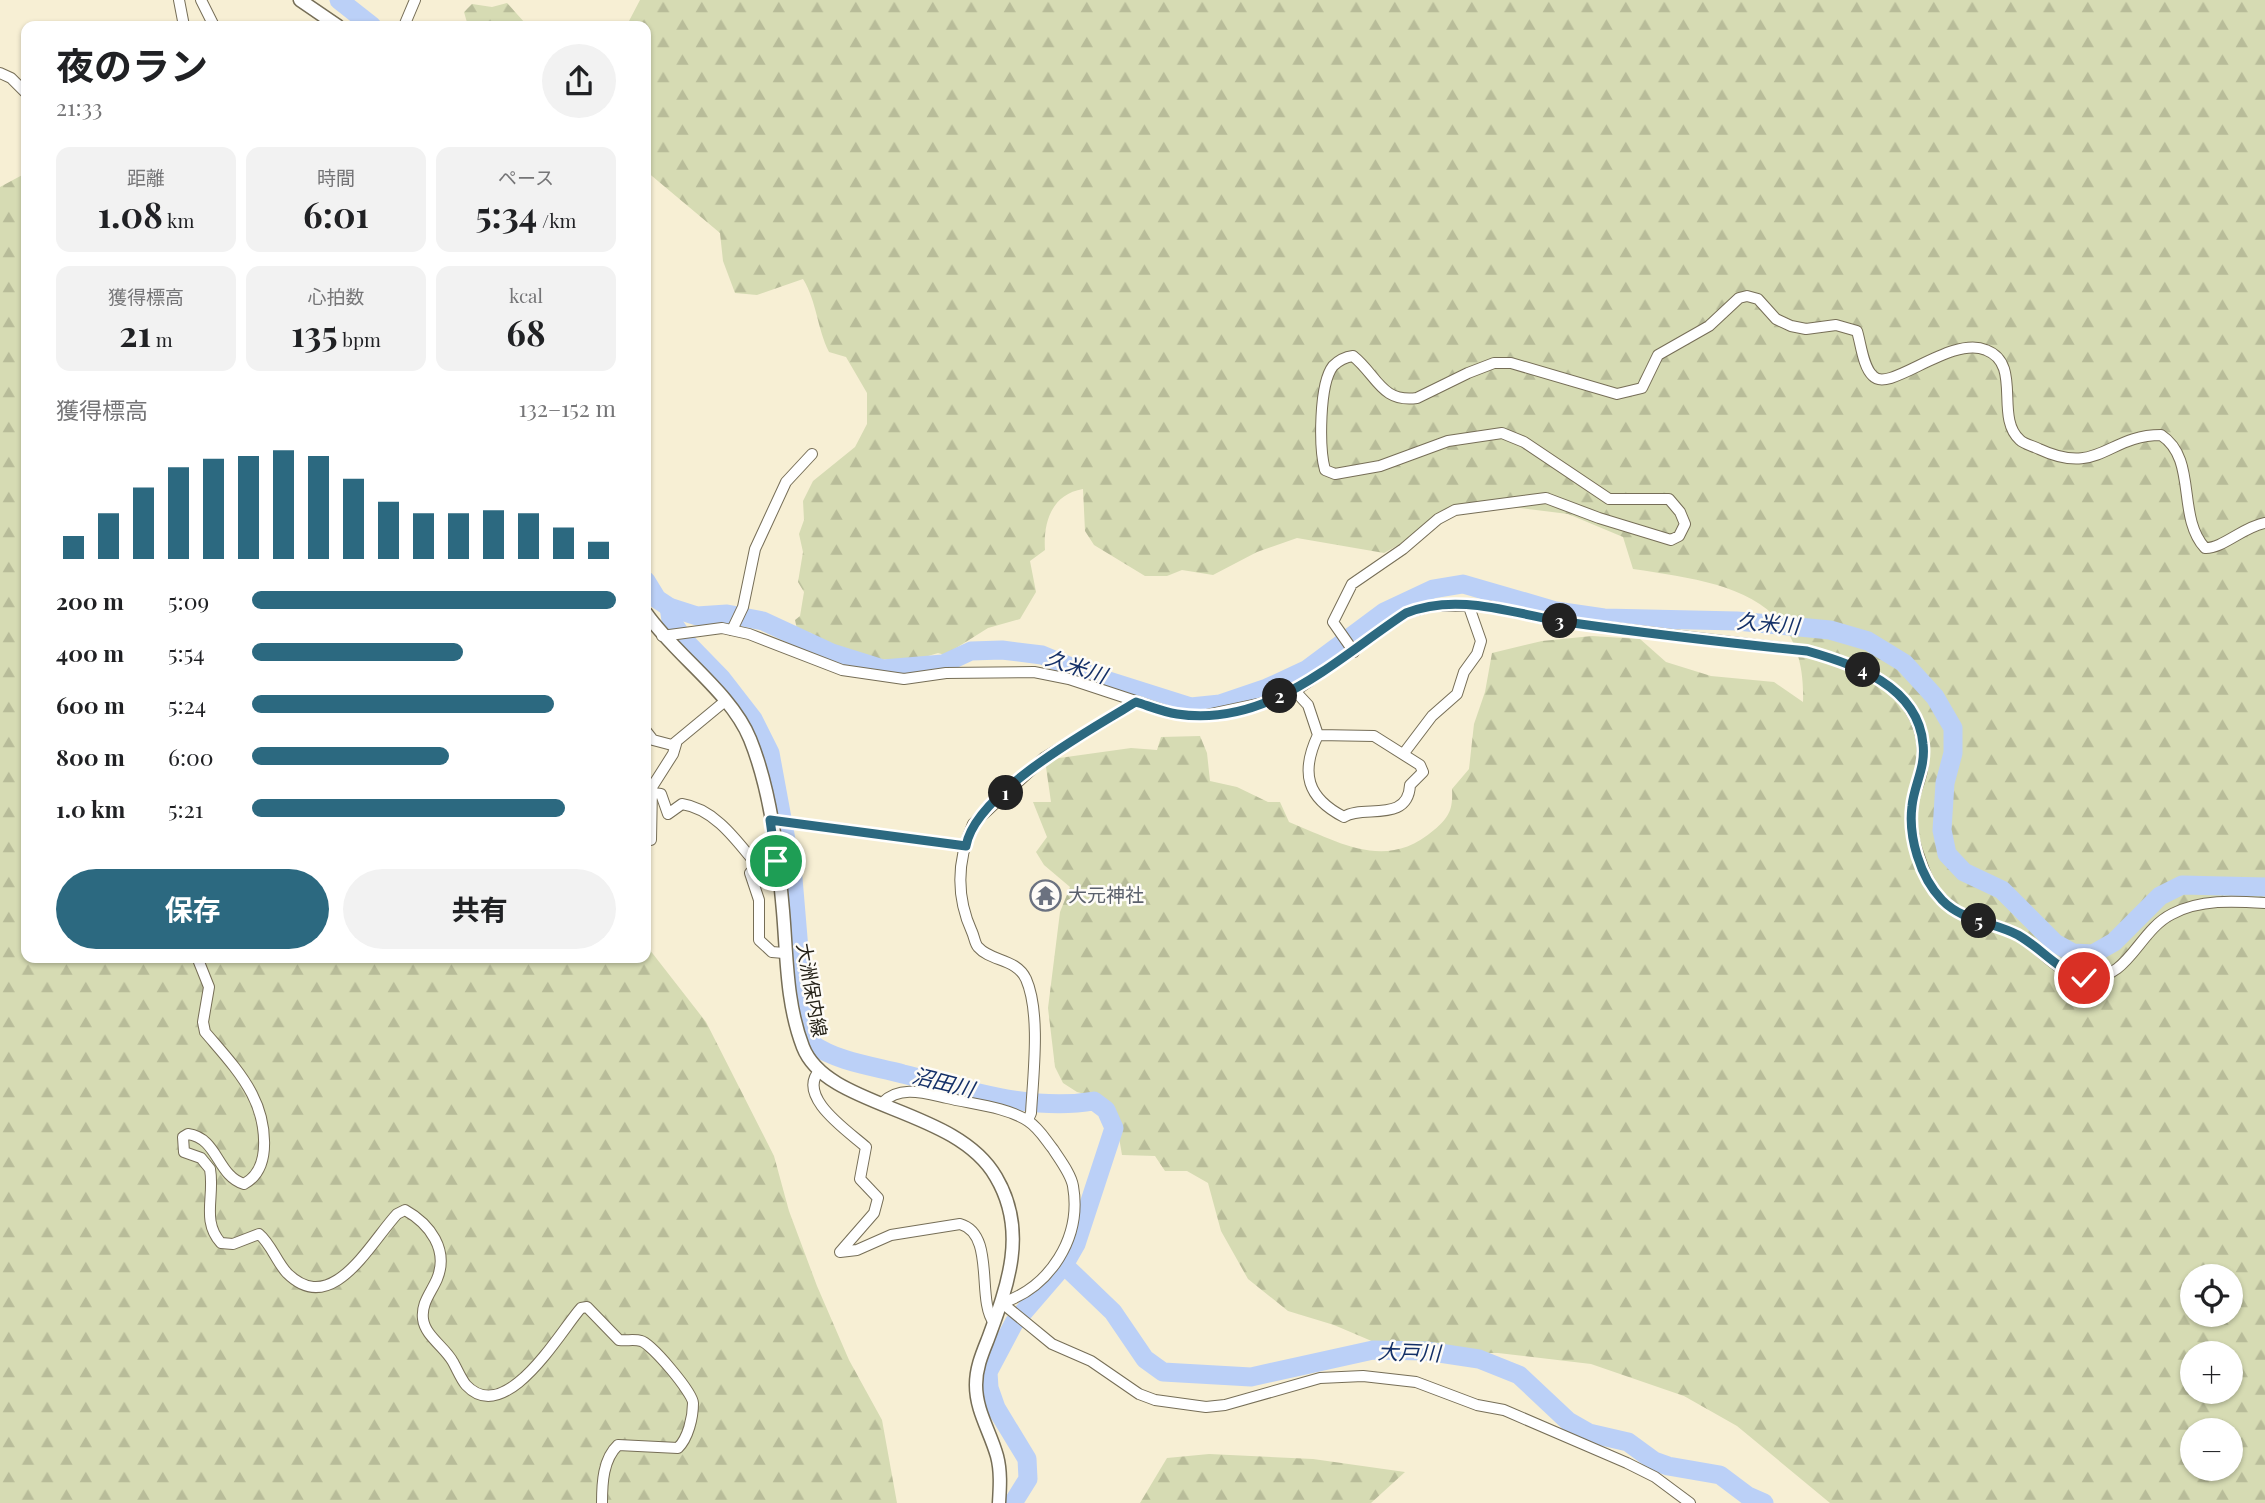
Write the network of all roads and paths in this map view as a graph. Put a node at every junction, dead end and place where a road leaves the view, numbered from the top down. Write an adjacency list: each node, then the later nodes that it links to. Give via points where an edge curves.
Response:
1 (179, 0): 5 (street)
2 (201, 0): 6 (street)
3 (415, 0): 8 (street)
4 (304, 1): 7 (main road)
5 (183, 21)
6 (212, 21)
7 (331, 21)
8 (406, 21)
9 (0, 73): 10 (street)
10 (21, 88)
11 (812, 454): 15 (street, via 786,482 755,549 743,607)
12 (2265, 523): 17 (street, via 2205,548 2189,520 2180,458 2173,444 2161,435 2118,444 2078,460 2050,454 2019,439 2011,423 2004,367 1997,355 1967,346 1887,381 1875,379 1857,331 1836,325 1791,327 1758,299 1747,296 1709,326 1658,355 1642,388 1617,394 1511,363 1494,363 1404,400 1392,397 1353,356 1332,367 1321,426 1325,470 1335,474 1380,466 1448,441 1503,433 1609,499 1669,499 1685,524 1671,540 1546,498 1455,510 1352,584 1333,622)
13 (1468, 604): 17 (street, via 1406,613); 24 (street, via 1480,641 1476,654 1457,694 1424,724); 31 (street, via 1555,621 1807,651 1871,674 1911,708 1918,722 1922,768 1911,818 1913,839 1933,888 1959,913 2017,934 2063,971 2084,978 2118,971 2149,930 2191,906)
14 (651, 619): 16 (main road, 大洲保内線)
15 (732, 630): 16 (street); 20 (street, via 842,670 904,679 946,673 1034,673 1069,679)
16 (665, 635): 19 (main road, 大洲保内線)
17 (1352, 649): 18 (street)
18 (1295, 691): 20 (street, via 1201,716 1175,714); 21 (street, via 1308,705)
19 (724, 702): 23 (street); 26 (main road, 大洲保内線, via 749,736)
20 (1136, 702): 28 (street, via 1044,758 973,824)
21 (1318, 734): 24 (street, via 1374,736); 24 (street, via 1308,769 1312,790 1322,806 1345,817 1375,813 1403,802 1410,785 1423,772)
22 (651, 735): 23 (street, via 663,745)
23 (676, 744): 25 (street)
24 (1404, 753)
25 (653, 793): 27 (street); 30 (street, via 661,794 668,814 682,804 706,812)
26 (773, 820): 28 (street); 29 (main road, 大洲保内線)
27 (651, 840)
28 (966, 846): 36 (street, via 960,878 962,910 979,948 1009,962 1026,980 1034,1021)
29 (776, 861): 30 (street); 32 (main road, 大洲保内線)
30 (758, 865): 32 (street, via 750,873 759,900 759,940 772,952)
31 (2265, 903)
32 (784, 953): 34 (main road, 大洲保内線, via 797,1031 804,1050)
33 (199, 963): 39 (street, via 209,987 205,1032 252,1094 264,1144 257,1173 244,1184 230,1177 202,1138 183,1137 184,1152 201,1158 210,1169 208,1215 214,1236 221,1243 233,1244 259,1234 288,1273 301,1284 318,1288 354,1267 397,1214 405,1210 413,1214 436,1239 442,1255 423,1308 423,1321 466,1385 488,1395 528,1376 581,1308 587,1307 619,1340 642,1341 690,1393 693,1402 687,1439 678,1448 618,1446 606,1465)
34 (820, 1069): 35 (main road, 大洲保内線); 38 (street, via 813,1086 819,1103 866,1147 860,1179 878,1198 874,1213 840,1252 903,1232 967,1226 982,1258 986,1313)
35 (882, 1103): 36 (street, via 890,1095 920,1092); 37 (main road, 大洲保内線, via 965,1141 996,1176 1012,1217 1015,1244)
36 (1029, 1116): 37 (street, via 1073,1184 1073,1223 1056,1264 1032,1288)
37 (1002, 1303): 38 (main road, 大洲保内線); 41 (street, via 1052,1344 1091,1361 1139,1394 1166,1403 1225,1405 1301,1381 1342,1377 1435,1387 1540,1424 1627,1462)
38 (994, 1323): 40 (main road, 大洲保内線, via 976,1384 978,1405 997,1457)
39 (602, 1503)
40 (999, 1503)
41 (1690, 1503)

